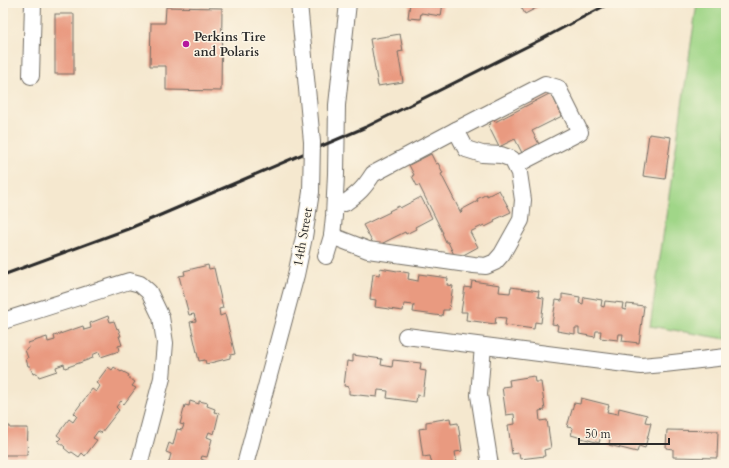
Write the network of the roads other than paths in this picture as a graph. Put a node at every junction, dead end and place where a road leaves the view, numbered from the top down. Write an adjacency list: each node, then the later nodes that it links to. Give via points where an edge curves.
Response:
1 (33, 3): 4 (street)
2 (299, 3): 15 (street, 14th Street, bridge, via 312,142 311,192 296,275)
3 (348, 3): 7 (street, via 337,105)
4 (31, 76)
5 (456, 130): 6 (street, via 466,149 482,154 501,155 512,159); 6 (street, via 545,84 558,88 580,132); 7 (street, via 373,174 358,194 345,203)
6 (516, 165): 8 (street, via 523,200 521,220 502,254 495,262 486,266 368,250)
7 (335, 202): 8 (street)
8 (332, 236): 9 (street)
9 (326, 256)
10 (3, 321): 14 (street, via 129,281 140,284 150,292 161,316 165,343 162,378)
11 (406, 336): 12 (street)
12 (483, 346): 13 (street, via 641,366); 16 (street, via 479,395)
13 (726, 357)
14 (138, 465)
15 (245, 465)
16 (490, 465)

